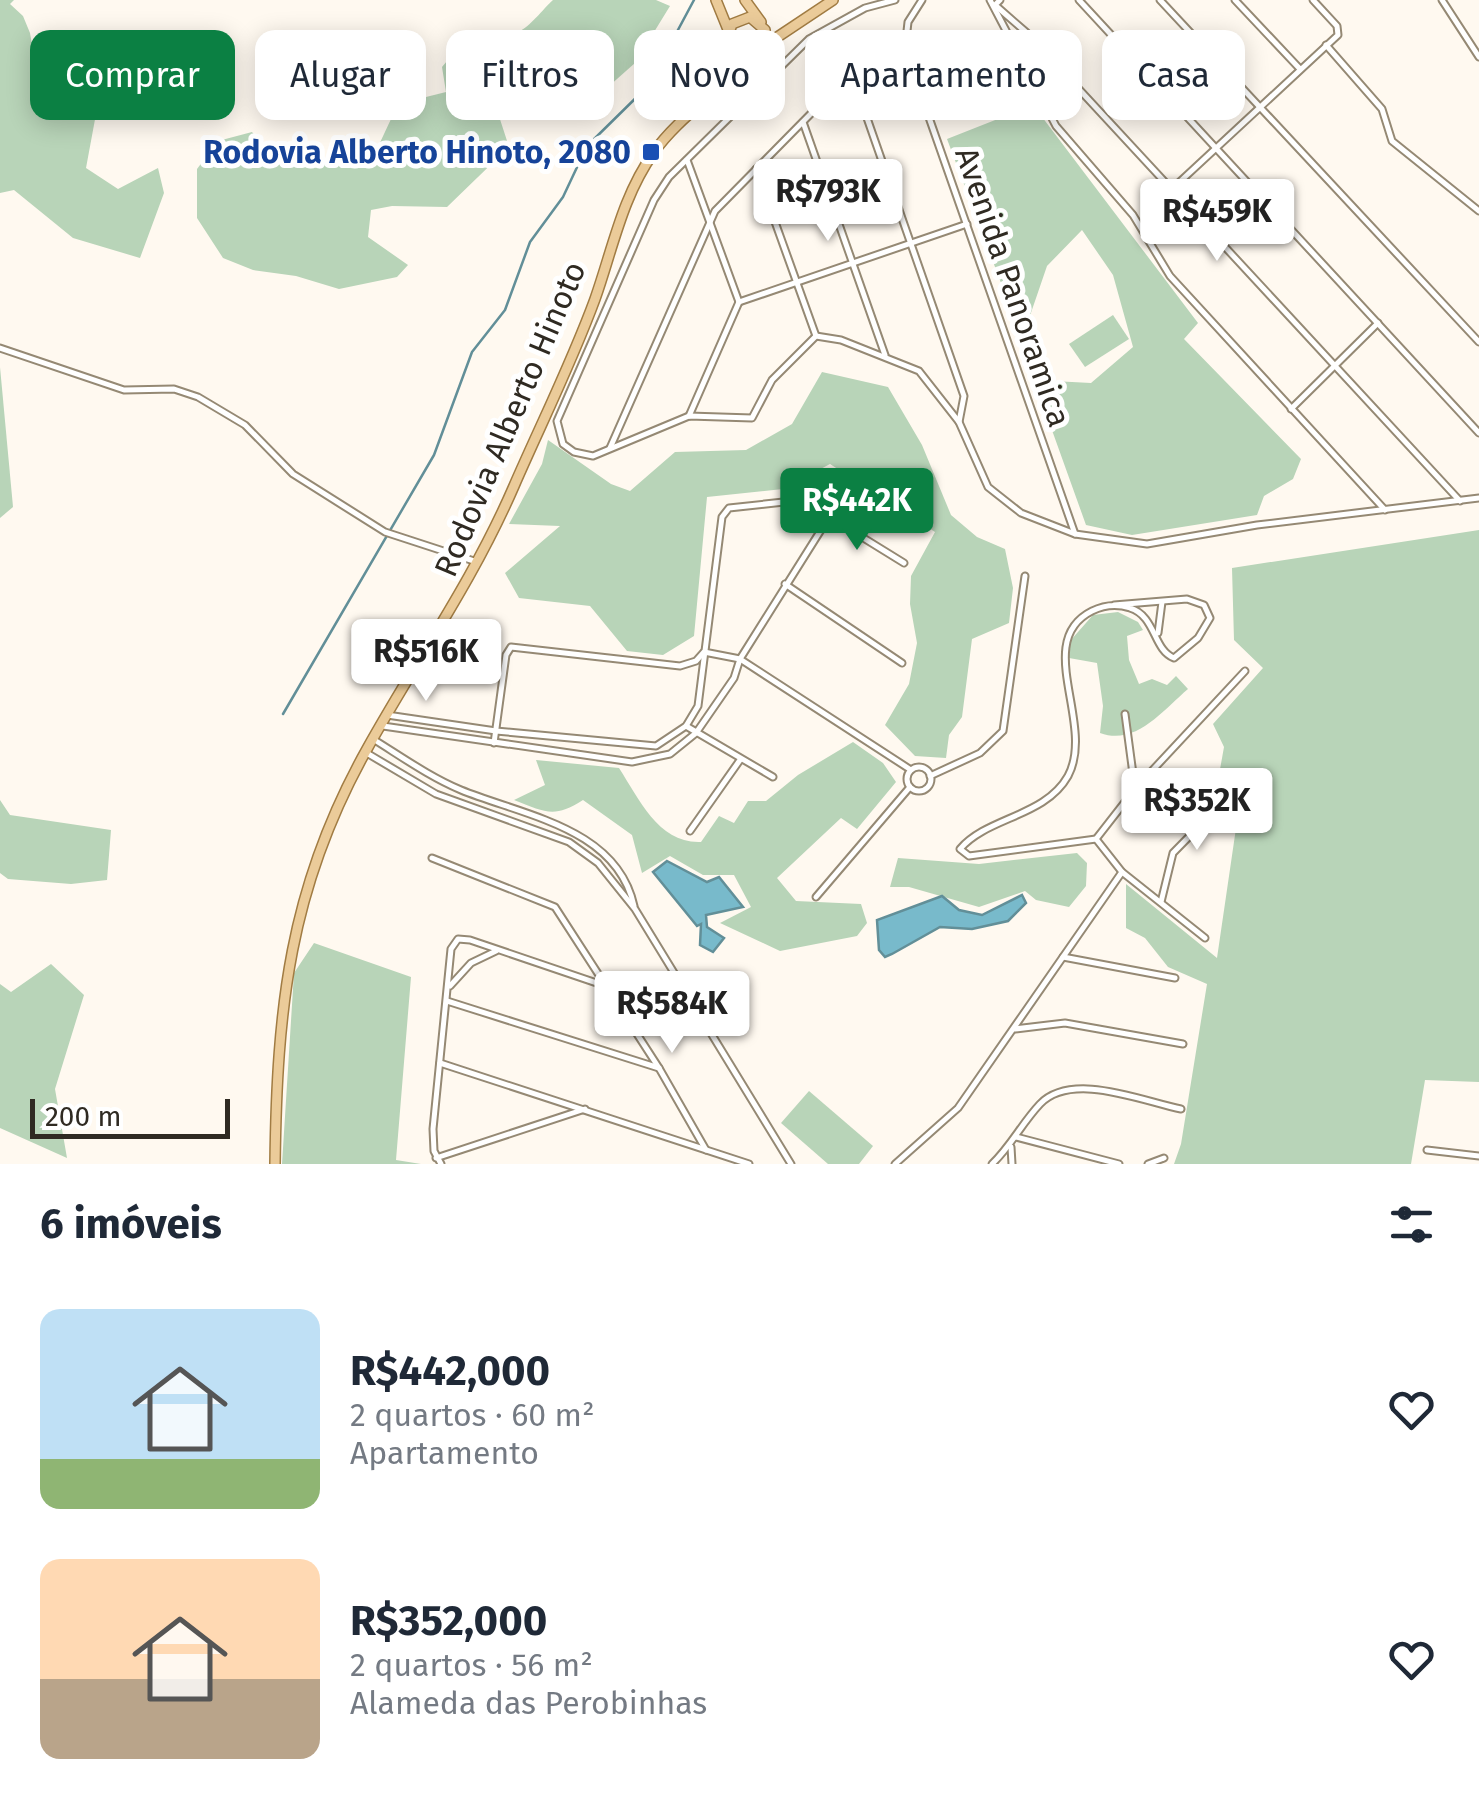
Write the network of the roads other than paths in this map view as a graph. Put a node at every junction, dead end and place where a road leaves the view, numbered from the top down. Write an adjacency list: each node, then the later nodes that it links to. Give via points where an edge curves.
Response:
1 (716, 0): 13 (main road)
2 (745, 0): 12 (main road)
3 (833, 0): 16 (main road, Rodovia Alberto Hinoto)
4 (895, 0): 27 (street, via 865,8 809,39)
5 (922, 0): 17 (street)
6 (1079, 0): 26 (street)
7 (1160, 0): 21 (street)
8 (1236, 0): 20 (street)
9 (1313, 0): 18 (street, via 1338,26)
10 (1442, 0): 19 (street)
11 (995, 2): 29 (street); 43 (street, via 1056,126 1133,215 1170,276)
12 (763, 26): 14 (main road, via 742,17); 15 (main road); 16 (main road)
13 (727, 30)
14 (733, 30)
15 (762, 30)
16 (785, 30)
17 (907, 30)
18 (1326, 45): 20 (street); 30 (street, via 1382,109 1392,141)
19 (1479, 57)
20 (1300, 69): 21 (street)
21 (1260, 107): 26 (street); 39 (street)
22 (687, 120): 53 (main road, Rodovia Alberto Hinoto, via 653,153 622,209 594,300)
23 (867, 120): 33 (street)
24 (931, 120): 32 (street, Avenida Panoramica)
25 (803, 122): 28 (street); 34 (street)
26 (1216, 148): 29 (street); 37 (street)
27 (687, 160): 31 (street); 47 (street, via 654,200 557,421 558,436 574,452 593,456)
28 (756, 169): 31 (street); 35 (street)
29 (1172, 189): 42 (street)
30 (1479, 211)
31 (710, 220): 36 (street); 47 (street)
32 (967, 224): 33 (street); 52 (street, Avenida Panoramica)
33 (910, 244): 34 (street); 45 (street, via 964,396)
34 (854, 263): 35 (street); 41 (street)
35 (796, 283): 36 (street); 38 (street)
36 (739, 302): 44 (street)
37 (1378, 324): 42 (street); 46 (street)
38 (816, 336): 41 (street); 44 (street, via 772,380 752,418)
39 (1479, 342)
40 (0, 348): 53 (street, via 124,390 198,397 246,425 292,474 385,532)
41 (886, 356): 45 (street, via 919,371)
42 (1335, 366): 43 (street); 49 (street)
43 (1292, 409): 50 (street)
44 (689, 416): 47 (street)
45 (959, 422): 52 (street, via 988,487 1038,522)
46 (1479, 433)
47 (609, 450)
48 (1479, 498): 49 (street)
49 (1460, 501): 50 (street)
50 (1385, 510): 52 (street, via 1147,544)
51 (830, 514): 54 (street); 56 (street); 60 (street, via 795,499 725,512)
52 (1075, 534)
53 (479, 562): 64 (main road, Rodovia Alberto Hinoto)
54 (904, 563)
55 (1025, 576): 80 (street, via 1003,731 980,753)
56 (785, 584): 61 (street); 62 (street)
57 (1162, 602): 58 (street); 59 (street); 59 (street, via 1196,600 1210,618 1177,658 1166,654)
58 (1114, 605): 59 (street, via 1144,616); 89 (street, via 1084,616 1066,640 1076,742 1068,775 1048,797 966,842 960,852)
59 (1158, 636)
60 (704, 652): 61 (street); 69 (street, via 698,706); 70 (street, via 680,666 512,647)
61 (740, 659): 71 (street); 79 (street)
62 (902, 663)
63 (1245, 671): 85 (street)
64 (388, 714): 66 (street); 67 (main road, Rodovia Alberto Hinoto)
65 (1125, 714): 85 (street)
66 (444, 724): 68 (street); 72 (street)
67 (381, 725): 72 (street); 74 (main road, Rodovia Alberto Hinoto)
68 (463, 726): 70 (street); 73 (street)
69 (686, 726): 70 (street, via 656,746 632,747); 71 (street)
70 (496, 731): 75 (street)
71 (696, 732): 75 (street, via 670,754 632,762); 77 (street)
72 (443, 736): 73 (street)
73 (461, 738): 75 (street)
74 (373, 739): 76 (main road, Rodovia Alberto Hinoto); 78 (street)
75 (494, 743)
76 (366, 752): 82 (street); 119 (main road, Rodovia Alberto Hinoto, via 324,840 290,949 276,1070)
77 (741, 759): 81 (street); 88 (street)
78 (420, 769): 82 (street); 83 (street)
79 (911, 770): 80 (street, via 920,767); 84 (street)
80 (930, 776): 84 (street, via 923,790)
81 (773, 778)
82 (413, 780): 86 (street)
83 (446, 783): 86 (street); 94 (street, via 589,840 620,871)
84 (910, 787): 92 (street)
85 (1136, 788): 89 (street)
86 (440, 796): 94 (street, via 569,842 598,863)
87 (1224, 800): 93 (street, via 1173,853)
88 (690, 831)
89 (1096, 838): 91 (street)
90 (432, 858): 99 (street, via 555,908)
91 (1122, 872): 93 (street); 97 (street)
92 (816, 898)
93 (1161, 902): 95 (street)
94 (635, 909): 102 (street)
95 (1205, 938)
96 (499, 950): 99 (street); 100 (street, via 471,963); 100 (street, via 455,942)
97 (1063, 957): 98 (street); 103 (street)
98 (1175, 978)
99 (605, 984): 102 (street); 105 (street)
100 (449, 988): 101 (street)
101 (447, 1001): 106 (street); 107 (street)
102 (700, 1018): 121 (street)
103 (1015, 1029): 104 (street, via 1065,1023); 122 (street, via 958,1108)
104 (1182, 1044)
105 (649, 1052): 106 (street); 108 (street)
106 (637, 1061): 108 (street)
107 (440, 1063): 110 (street); 117 (street, via 433,1129)
108 (659, 1068): 113 (street)
109 (1182, 1109): 111 (street, via 1060,1090 1039,1105)
110 (585, 1110): 113 (street); 117 (street)
111 (1016, 1137): 112 (street); 125 (street)
112 (1011, 1146): 123 (street); 124 (street)
113 (706, 1150): 118 (street)
114 (1427, 1150): 115 (street)
115 (1479, 1156)
116 (1164, 1158): 126 (street)
117 (438, 1161)
118 (727, 1161): 120 (street)
119 (275, 1164)
120 (749, 1164)
121 (791, 1164)
122 (895, 1164)
123 (992, 1164)
124 (1012, 1164)
125 (1119, 1164)
126 (1148, 1164)

